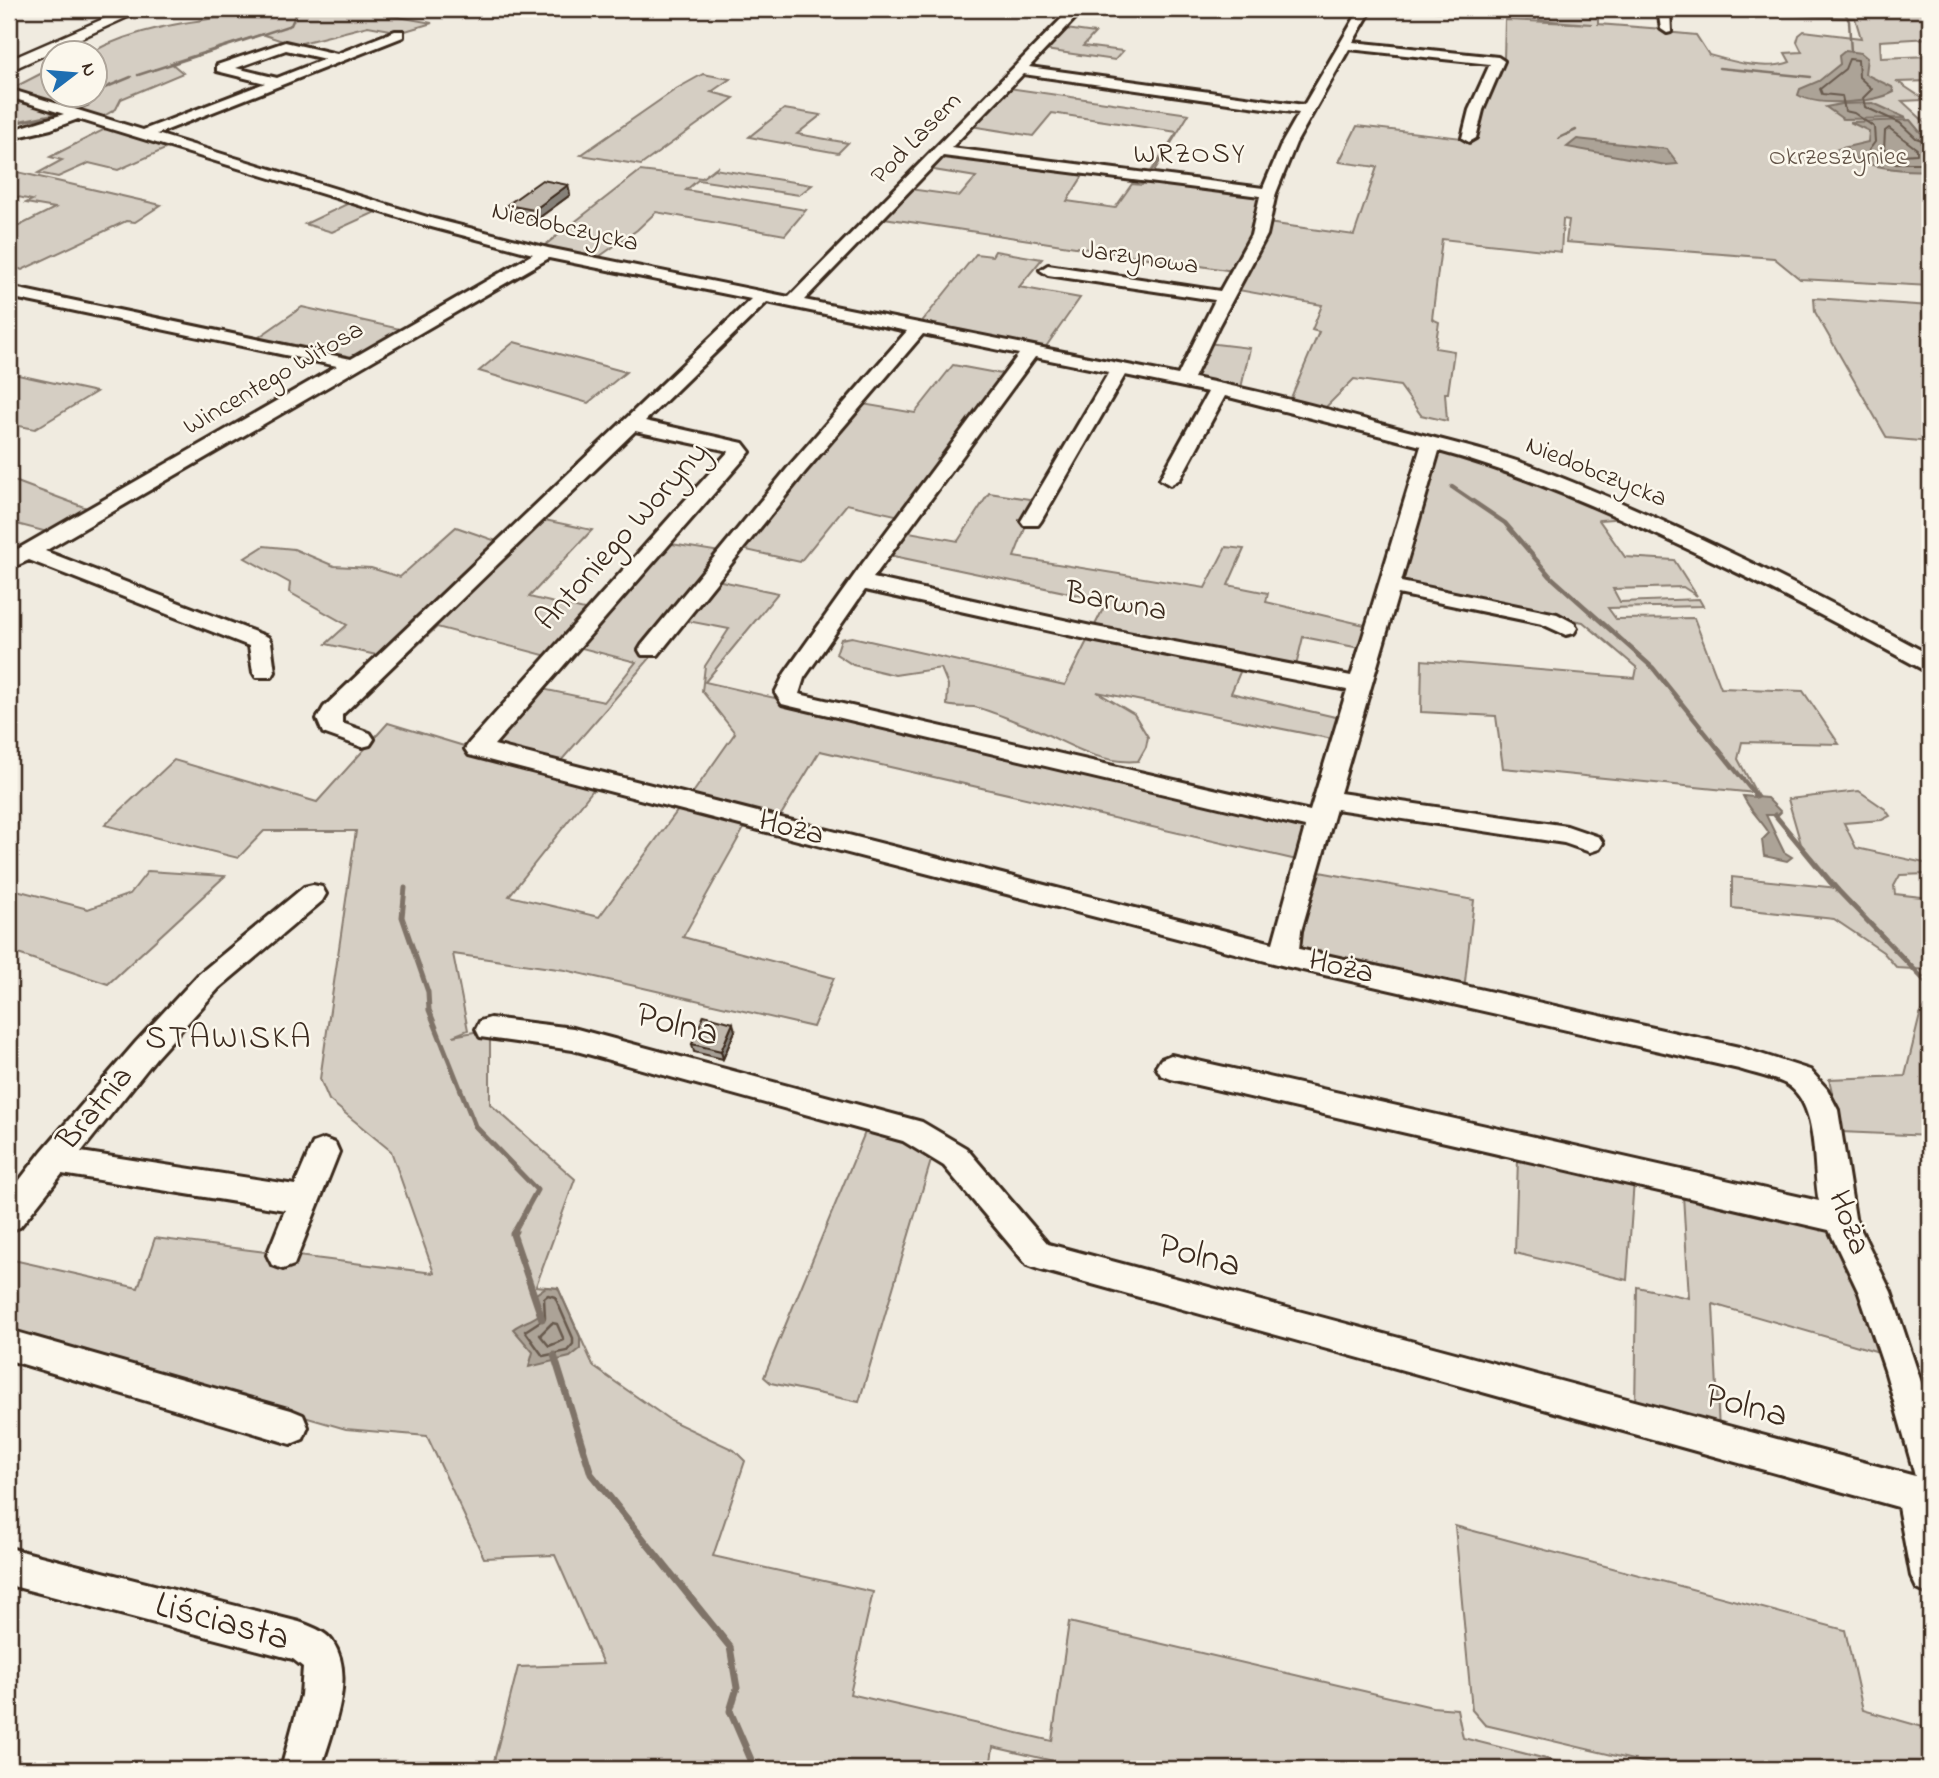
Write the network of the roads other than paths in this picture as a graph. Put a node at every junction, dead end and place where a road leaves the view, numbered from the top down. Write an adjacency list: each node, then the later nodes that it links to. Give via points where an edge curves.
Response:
1 (138, 9): 13 (main road)
2 (152, 9): 8 (main road)
3 (1078, 9): 14 (street, Pod Lasem)
4 (1366, 9): 9 (street, Jarzynowa)
5 (1664, 9): 6 (street)
6 (1667, 29)
7 (399, 34): 11 (street)
8 (87, 38)
9 (1350, 39): 10 (street); 18 (street, Jarzynowa); 22 (street, via 1498,61)
10 (1434, 40)
11 (338, 58): 16 (street); 16 (street, via 285,46 222,68)
12 (38, 60): 15 (main road)
13 (9, 66)
14 (1018, 69): 18 (street); 23 (street, Pod Lasem)
15 (9, 73)
16 (277, 82): 21 (street)
17 (9, 93): 19 (street, Niedobczycka)
18 (1308, 110): 24 (street, Jarzynowa)
19 (75, 115): 20 (street); 21 (street, Niedobczycka)
20 (9, 135)
21 (142, 135): 25 (street, Niedobczycka)
22 (1469, 138)
23 (941, 151): 24 (street); 30 (street, Pod Lasem)
24 (1268, 193): 29 (street, Jarzynowa, via 1259,235)
25 (547, 253): 28 (street, Niedobczycka); 33 (street, Wincentego Witosa)
26 (1048, 270): 29 (street, Jarzynowa)
27 (9, 292): 33 (street)
28 (763, 297): 30 (street, Niedobczycka); 37 (street)
29 (1225, 297): 35 (street, Jarzynowa)
30 (792, 303): 31 (street, Niedobczycka)
31 (919, 328): 32 (street, Niedobczycka); 45 (street)
32 (1031, 350): 34 (street, Niedobczycka); 42 (street)
33 (356, 365): 41 (street, Wincentego Witosa)
34 (1120, 368): 35 (street, Niedobczycka); 40 (street)
35 (1184, 381): 36 (street, Niedobczycka)
36 (1219, 389): 38 (street, Niedobczycka); 39 (street)
37 (631, 424): 49 (street, via 332,712 331,728); 50 (street, Antoniego Woryny, via 736,447 740,452)
38 (1432, 442): 43 (street); 46 (street, Niedobczycka, via 1539,476 1681,537)
39 (1170, 479)
40 (1031, 521)
41 (18, 557): 47 (street, Wincentego Witosa, via 260,642)
42 (860, 582): 48 (street, Barwna); 51 (street, via 793,678 787,693 790,699)
43 (1388, 586): 44 (street, via 1549,619); 48 (street)
44 (1566, 628)
45 (650, 650)
46 (1930, 664)
47 (264, 672)
48 (1360, 685): 51 (street)
49 (362, 739)
50 (477, 750): 54 (street, Hoża)
51 (1322, 810): 52 (street, via 1567,835); 54 (street)
52 (1590, 843)
53 (313, 894): 58 (street, Bratnia, via 209,981)
54 (1285, 956): 61 (street, Hoża, via 1788,1072 1809,1086 1823,1110)
55 (490, 1029): 65 (street, Polna, via 573,1039 911,1131 955,1157 1038,1255)
56 (1171, 1067): 61 (street)
57 (324, 1152): 59 (street)
58 (53, 1160): 59 (street); 60 (street, Bratnia)
59 (304, 1200): 62 (street)
60 (9, 1217)
61 (1839, 1219): 65 (street, Hoża, via 1875,1292 1902,1370)
62 (282, 1255)
63 (9, 1345): 64 (street)
64 (291, 1427)
65 (1925, 1488): 67 (street, Hoża)
66 (9, 1566): 68 (street, Liściasta, via 299,1641 313,1649 321,1657 322,1682)
67 (1930, 1576)
68 (301, 1769)

